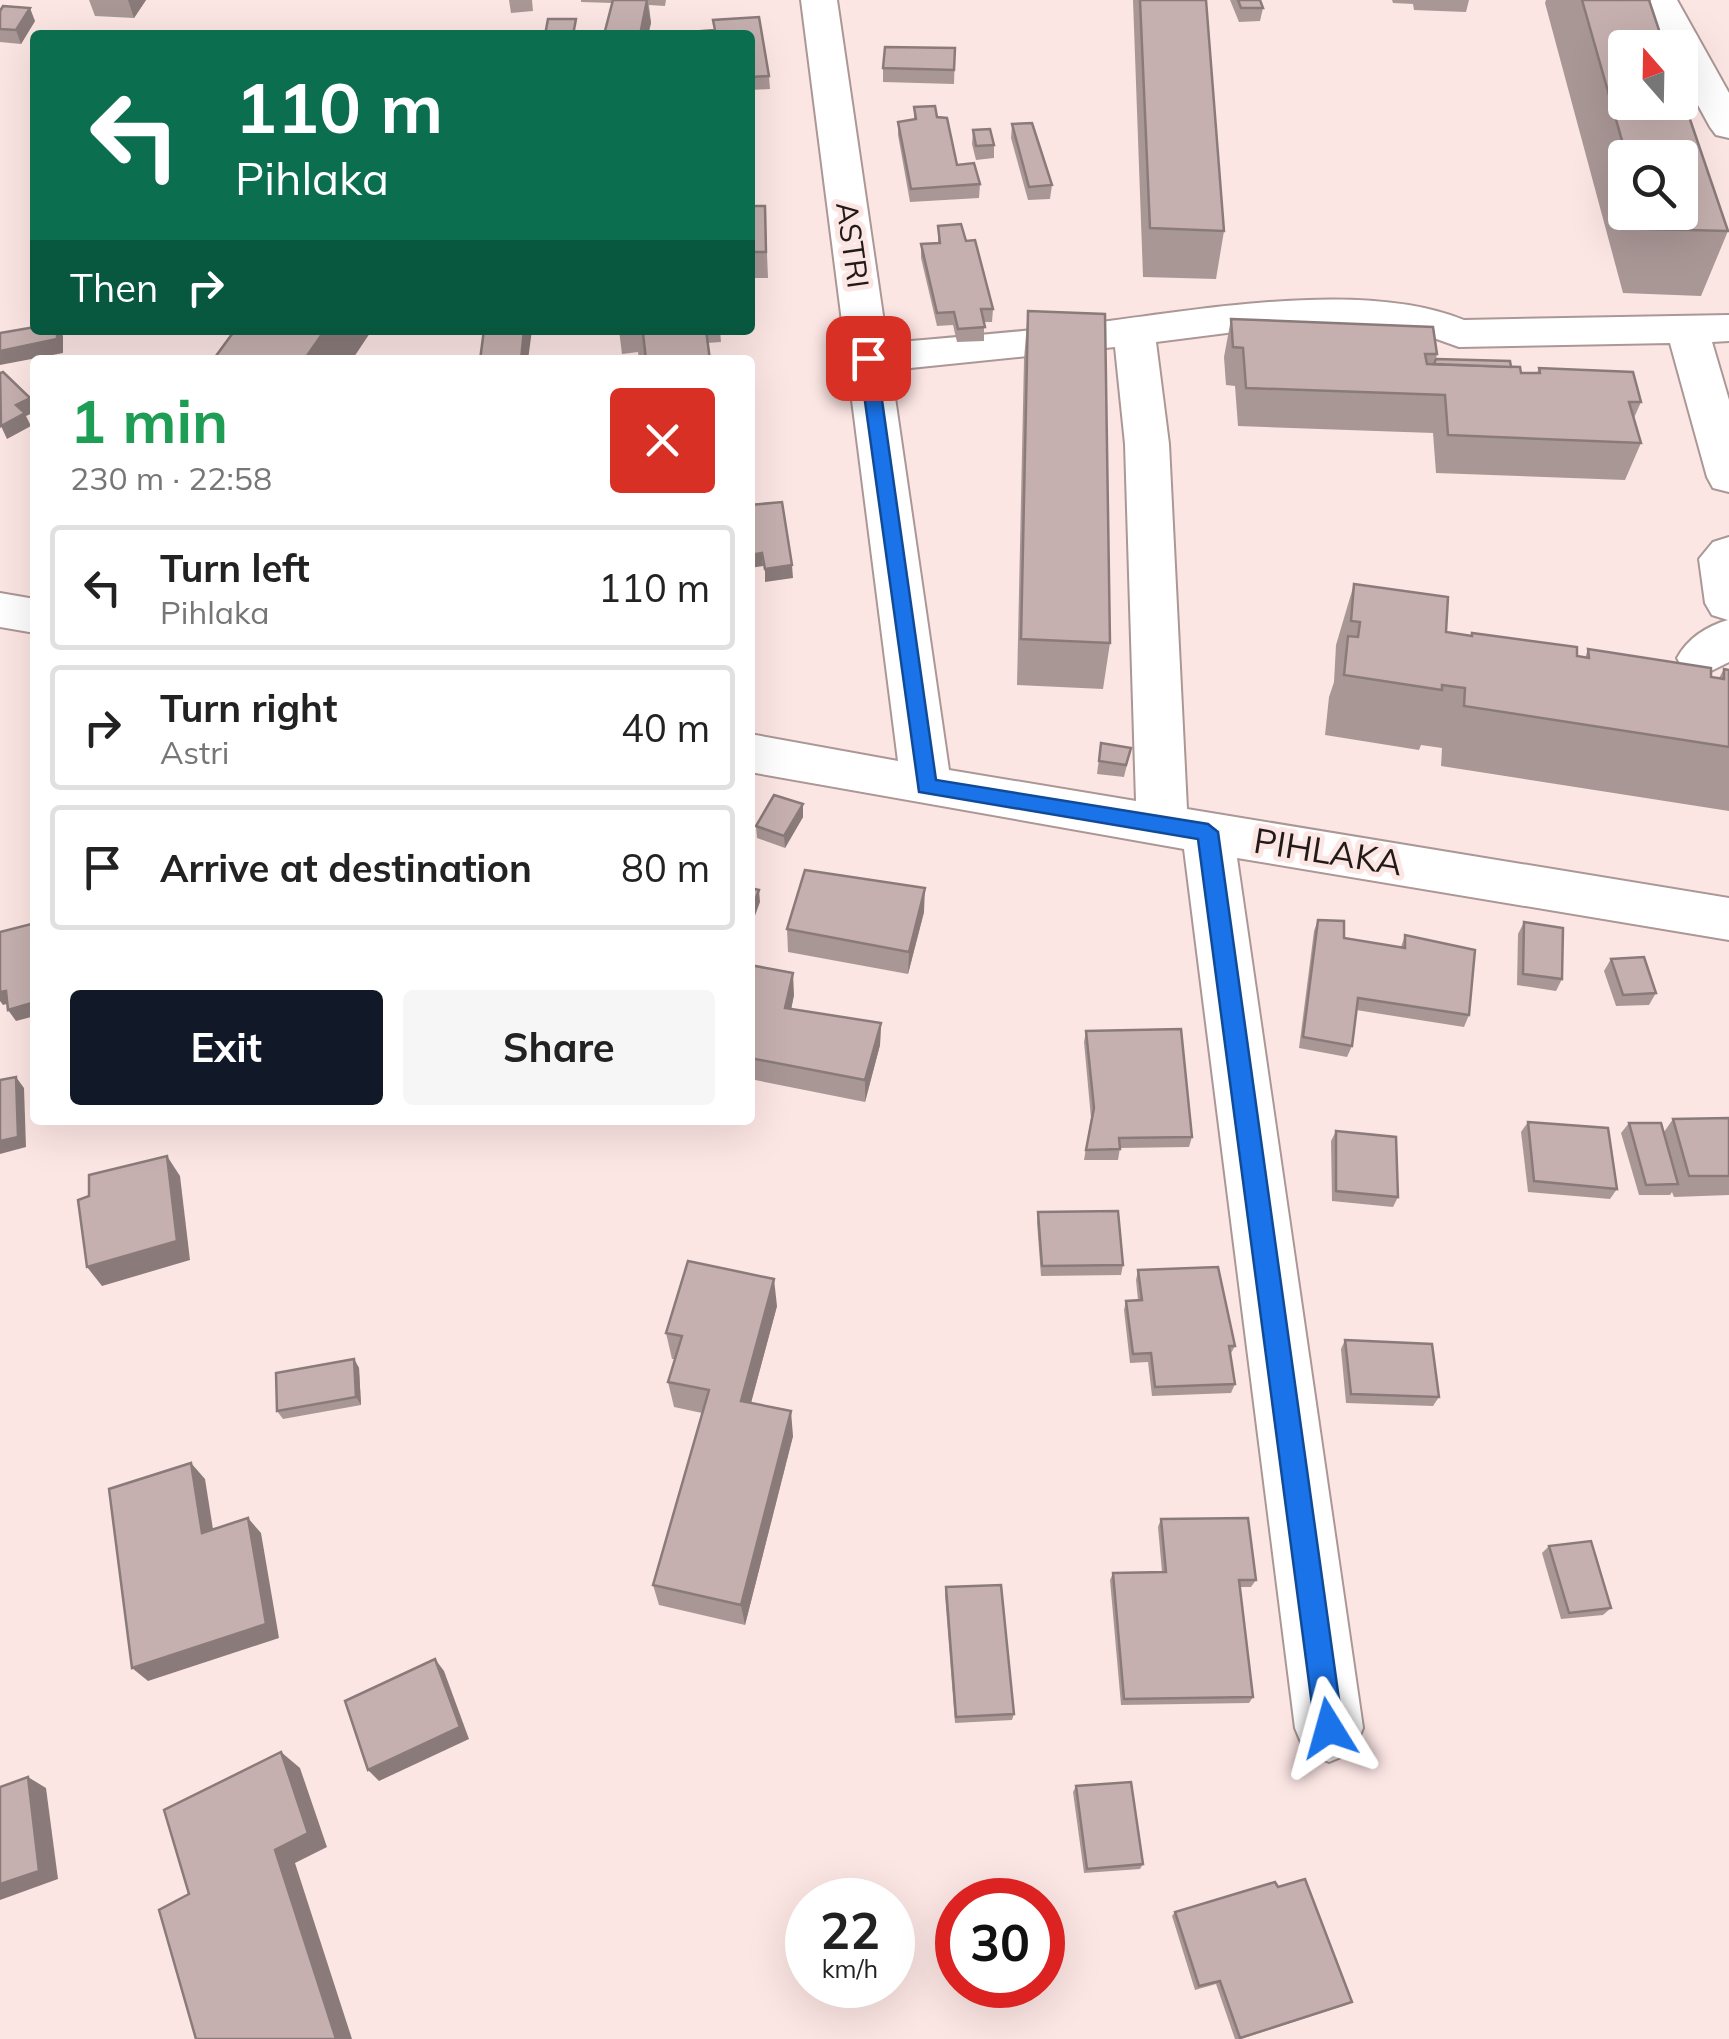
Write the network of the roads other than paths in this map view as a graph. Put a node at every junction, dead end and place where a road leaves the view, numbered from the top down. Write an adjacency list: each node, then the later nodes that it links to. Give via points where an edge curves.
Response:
1 (819, 0): 6 (street, ASTRI)
2 (1658, 0): 3 (street)
3 (1729, 127)
4 (1709, 330): 5 (street, via 1459,334 1423,319 1282,313); 7 (street)
5 (1134, 332): 6 (street); 14 (street)
6 (868, 358): 13 (street, ASTRI)
7 (1729, 477)
8 (1729, 553): 9 (street, via 1722,559)
9 (1729, 603)
10 (0, 610): 11 (street)
11 (30, 615)
12 (755, 754): 13 (street, PIHLAKA)
13 (926, 786): 14 (street, PIHLAKA)
14 (1185, 829): 15 (street, PIHLAKA); 16 (street)
15 (1729, 918)
16 (1329, 1728)

